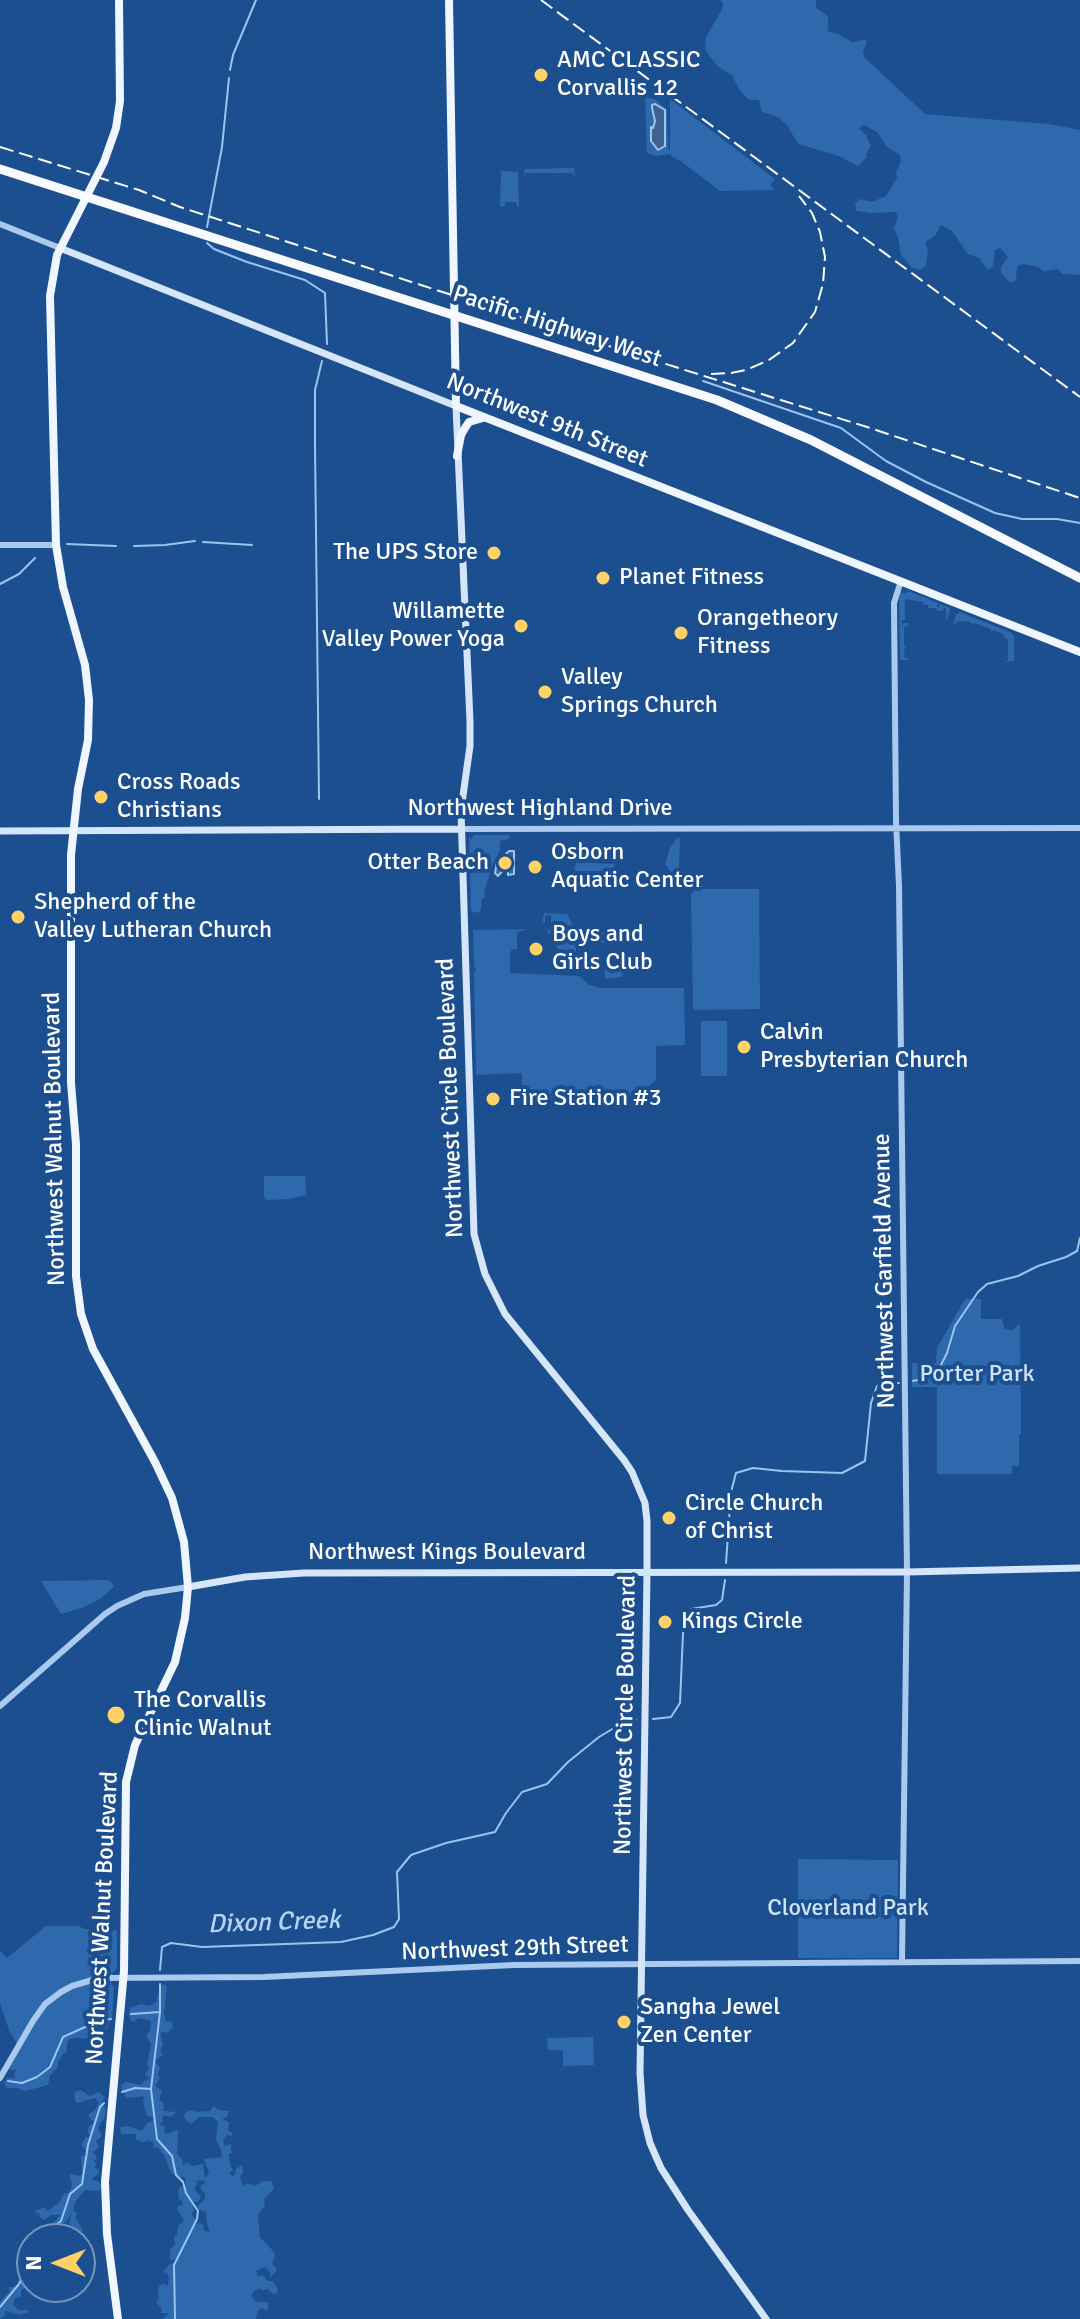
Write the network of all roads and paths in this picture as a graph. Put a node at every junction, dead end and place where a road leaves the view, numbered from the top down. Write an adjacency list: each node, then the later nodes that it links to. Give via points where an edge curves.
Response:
1 (119, 0): 4 (main road, Northwest Walnut Boulevard, via 119,114 110,150)
2 (449, 0): 7 (main road, Northwest Circle Boulevard)
3 (0, 169): 4 (highway, Pacific Highway West)
4 (86, 196): 6 (main road, Northwest Walnut Boulevard); 7 (highway, Pacific Highway West)
5 (0, 224): 6 (street, Northwest 9th Street)
6 (60, 248): 8 (main road, Northwest 9th Street); 12 (main road, Northwest Walnut Boulevard, via 50,301)
7 (456, 315): 8 (main road, Northwest Circle Boulevard); 13 (highway, Pacific Highway West, via 685,389 778,425)
8 (456, 406): 9 (main road, Northwest 9th Street); 10 (main road, Northwest Circle Boulevard)
9 (486, 418): 10 (main road, via 467,424); 14 (main road, Northwest 9th Street)
10 (457, 456): 18 (main road, Northwest Circle Boulevard, via 470,721)
11 (0, 545): 12 (street)
12 (56, 545): 19 (main road, Northwest Walnut Boulevard, via 89,700)
13 (1080, 578)
14 (901, 581): 15 (main road, Northwest 9th Street); 16 (street, Northwest Garfield Avenue, via 894,603)
15 (1080, 652)
16 (897, 828): 17 (street, Northwest Highland Drive); 18 (street, Northwest Highland Drive); 23 (street, Northwest Garfield Avenue)
17 (1080, 828)
18 (462, 829): 19 (main road, Northwest Highland Drive); 22 (main road, Northwest Circle Boulevard, via 476,1246 492,1291 511,1323 632,1472 645,1503)
19 (73, 830): 20 (main road, Northwest Highland Drive); 24 (main road, Northwest Walnut Boulevard, via 71,1083 78,1299 93,1349 172,1498 184,1542)
20 (0, 831)
21 (1080, 1568): 23 (main road, Northwest Kings Boulevard)
22 (647, 1572): 23 (main road, Northwest Kings Boulevard); 24 (main road, Northwest Kings Boulevard, via 304,1573); 28 (main road, Northwest Circle Boulevard)
23 (907, 1572): 27 (street, Northwest Garfield Avenue)
24 (188, 1587): 25 (street, Northwest Kings Boulevard, via 144,1594 117,1606); 29 (main road, Northwest Walnut Boulevard, via 175,1662 139,1736 128,1772)
25 (0, 1706)
26 (1080, 1961): 27 (street, Northwest 29th Street)
27 (902, 1962): 28 (street, Northwest 29th Street)
28 (642, 1964): 29 (street, Northwest 29th Street); 32 (main road, Northwest Circle Boulevard, via 640,2088 650,2143 676,2191)
29 (124, 1978): 30 (street, Northwest 29th Street, via 85,1981 53,1997); 31 (main road, Northwest Walnut Boulevard, via 105,2203)
30 (0, 2078)
31 (118, 2319)
32 (766, 2319)

